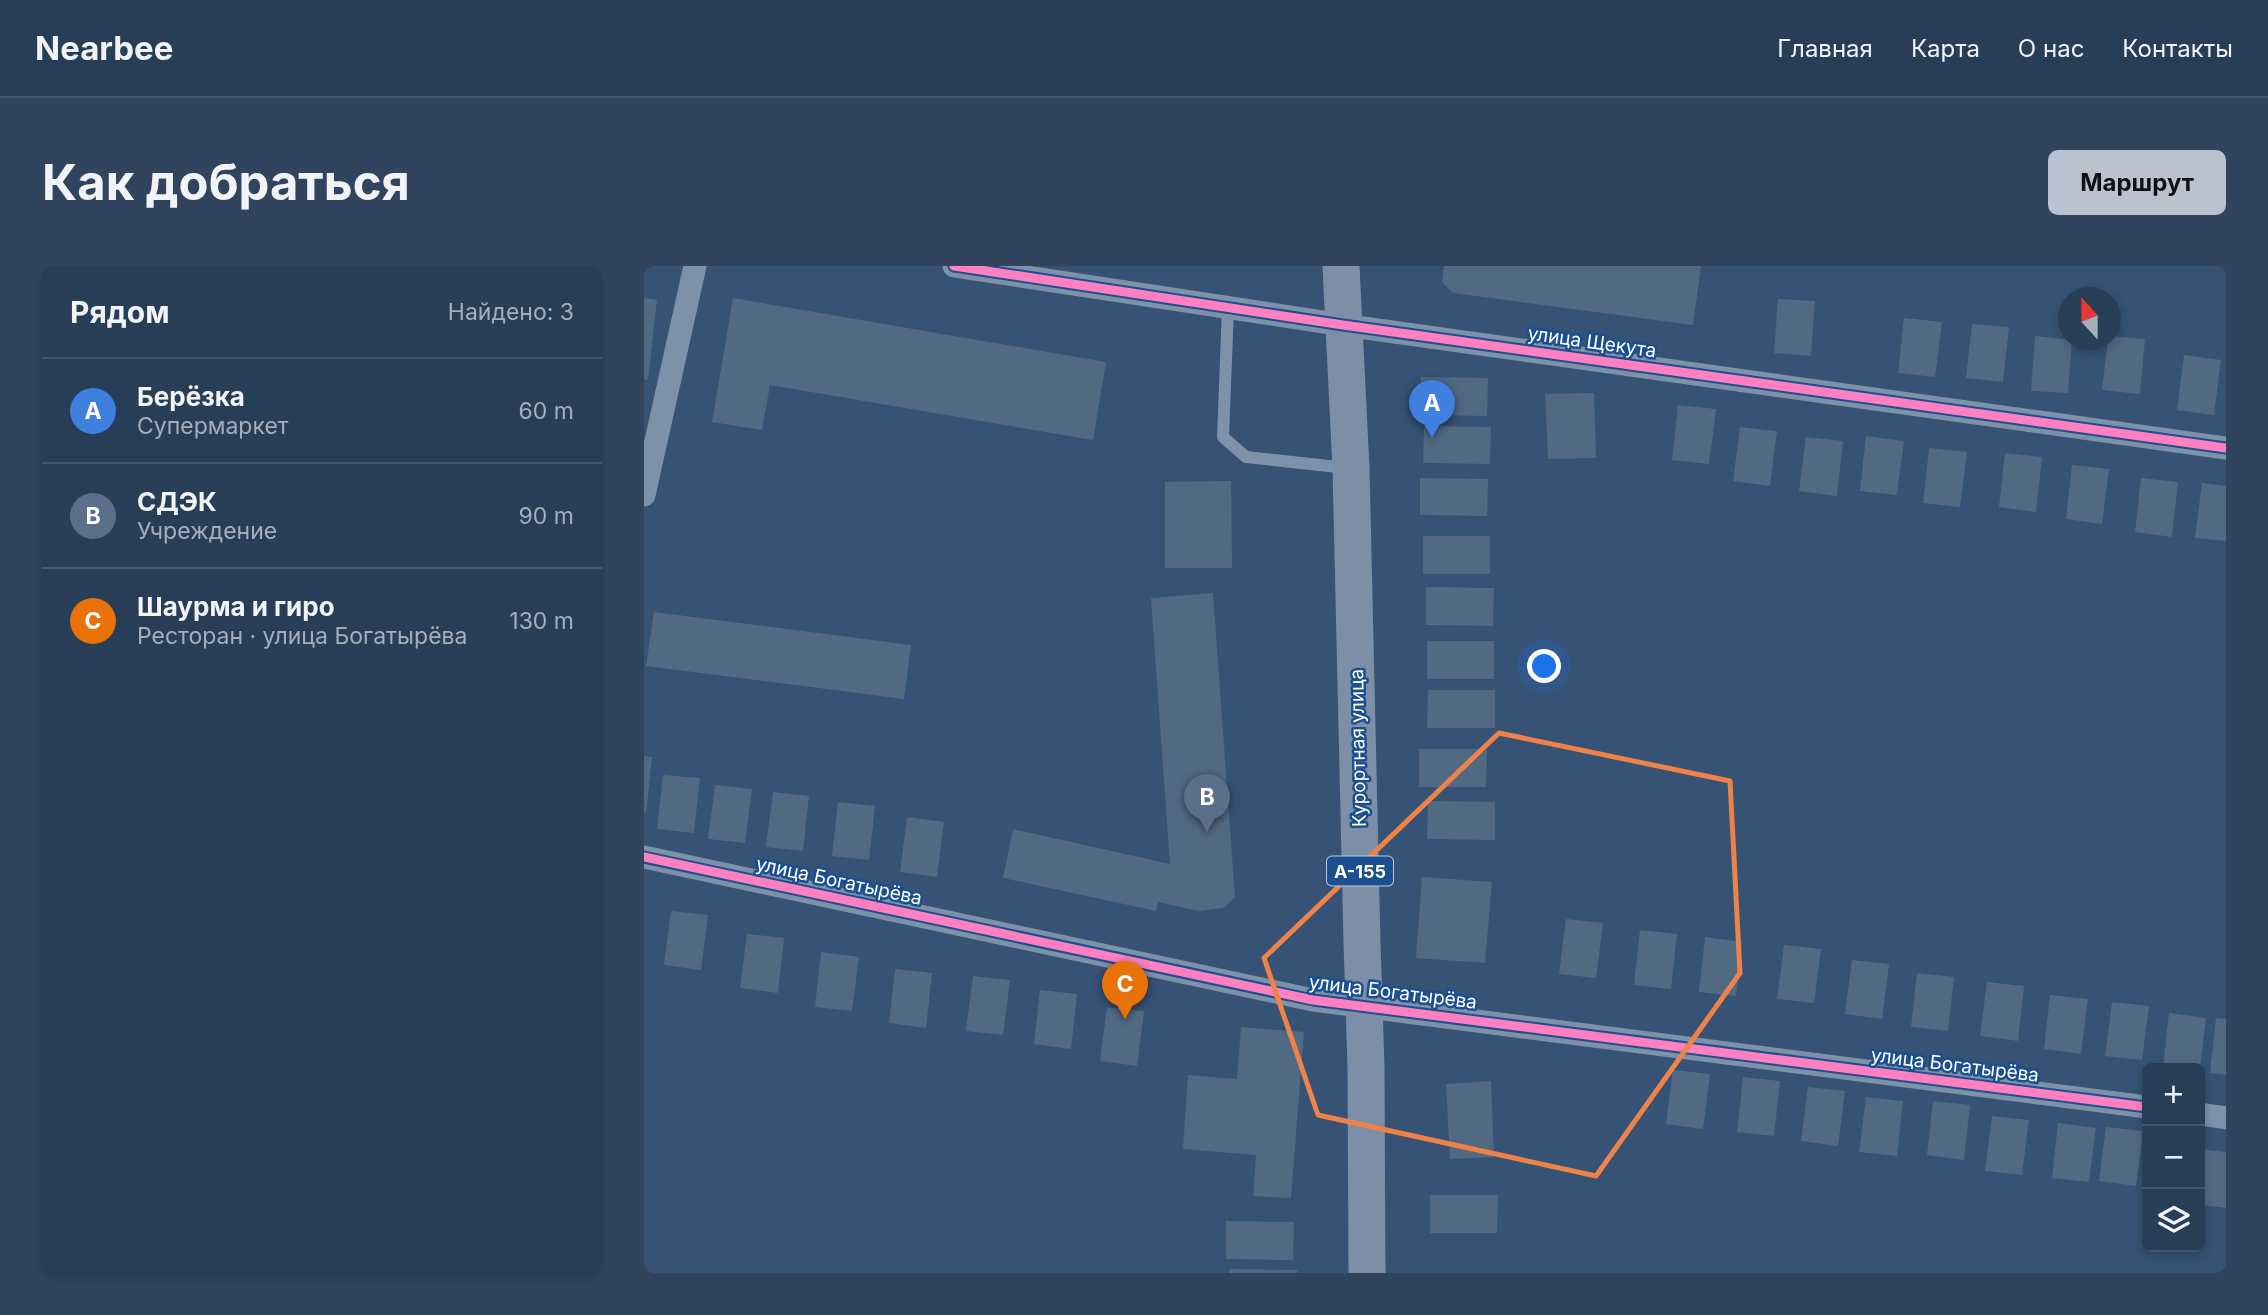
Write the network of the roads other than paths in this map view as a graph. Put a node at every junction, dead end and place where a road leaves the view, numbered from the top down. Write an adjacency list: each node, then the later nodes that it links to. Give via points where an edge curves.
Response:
1 (695, 266): 8 (street)
2 (954, 266): 4 (street, улица Щекута)
3 (1341, 266): 5 (main road, Курортная улица / А-155)
4 (1228, 307): 5 (street, улица Щекута); 7 (lane, via 1223,437 1246,457)
5 (1343, 326): 6 (street, улица Щекута); 7 (main road, Курортная улица / А-155)
6 (2226, 448)
7 (1352, 468): 10 (main road, Курортная улица / А-155)
8 (644, 495)
9 (644, 857): 10 (street, улица Богатырёва, via 1292,996)
10 (1365, 1007): 11 (street, улица Богатырёва); 14 (main road, Курортная улица / А-155)
11 (2142, 1106)
12 (2205, 1115): 13 (street)
13 (2226, 1118)
14 (1367, 1273)

